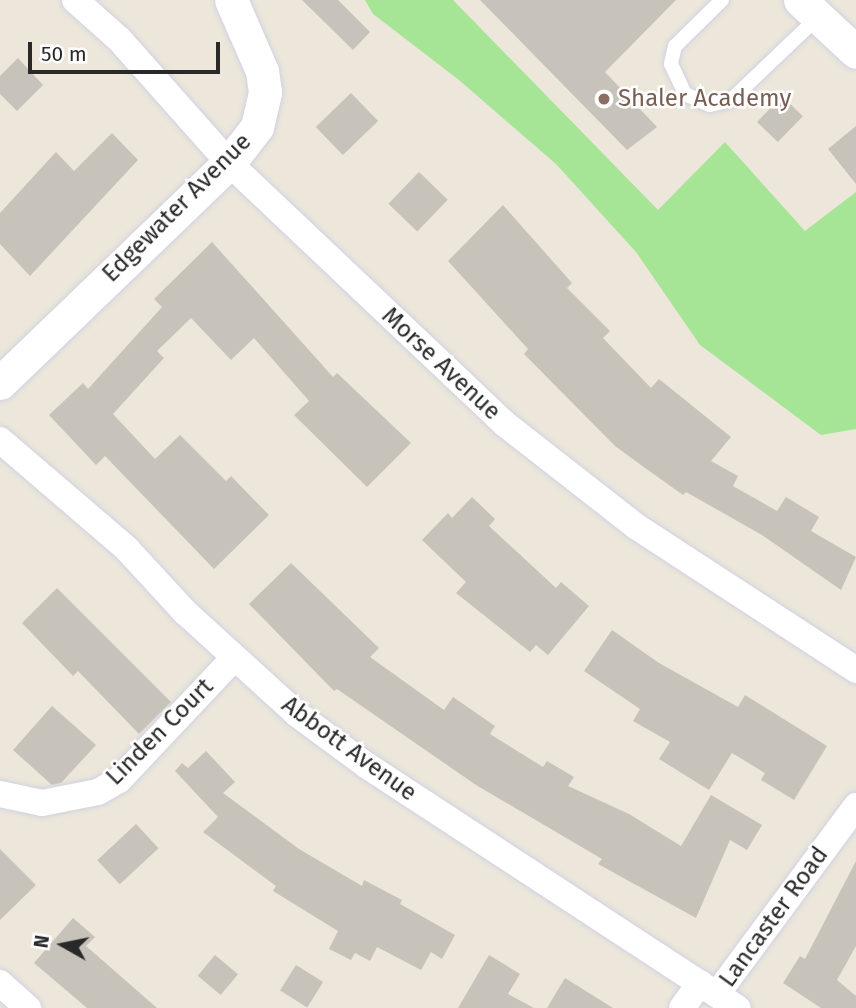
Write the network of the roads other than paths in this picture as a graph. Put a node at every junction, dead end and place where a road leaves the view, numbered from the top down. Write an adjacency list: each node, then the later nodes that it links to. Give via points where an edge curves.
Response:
1 (75, 0): 6 (street, Morse Avenue, via 119,39)
2 (231, 0): 6 (street, Edgewater Avenue, via 262,71 265,92 257,128)
3 (722, 0): 4 (lane, via 676,46 671,64 685,94 710,105 731,100)
4 (808, 9): 5 (street)
5 (856, 52)
6 (229, 163): 7 (street, Edgewater Avenue); 10 (street, Morse Avenue, via 505,424 576,484)
7 (0, 383)
8 (0, 440): 9 (street, Abbott Avenue, via 127,549)
9 (233, 659): 11 (street, Linden Court, via 119,780 99,792 42,803); 14 (street, Abbott Avenue, via 366,765)
10 (856, 670)
11 (0, 794)
12 (856, 806): 14 (street, Lancaster Road)
13 (0, 983): 15 (street)
14 (718, 995): 16 (street, Lancaster Road)
15 (28, 1008)
16 (682, 1008)

